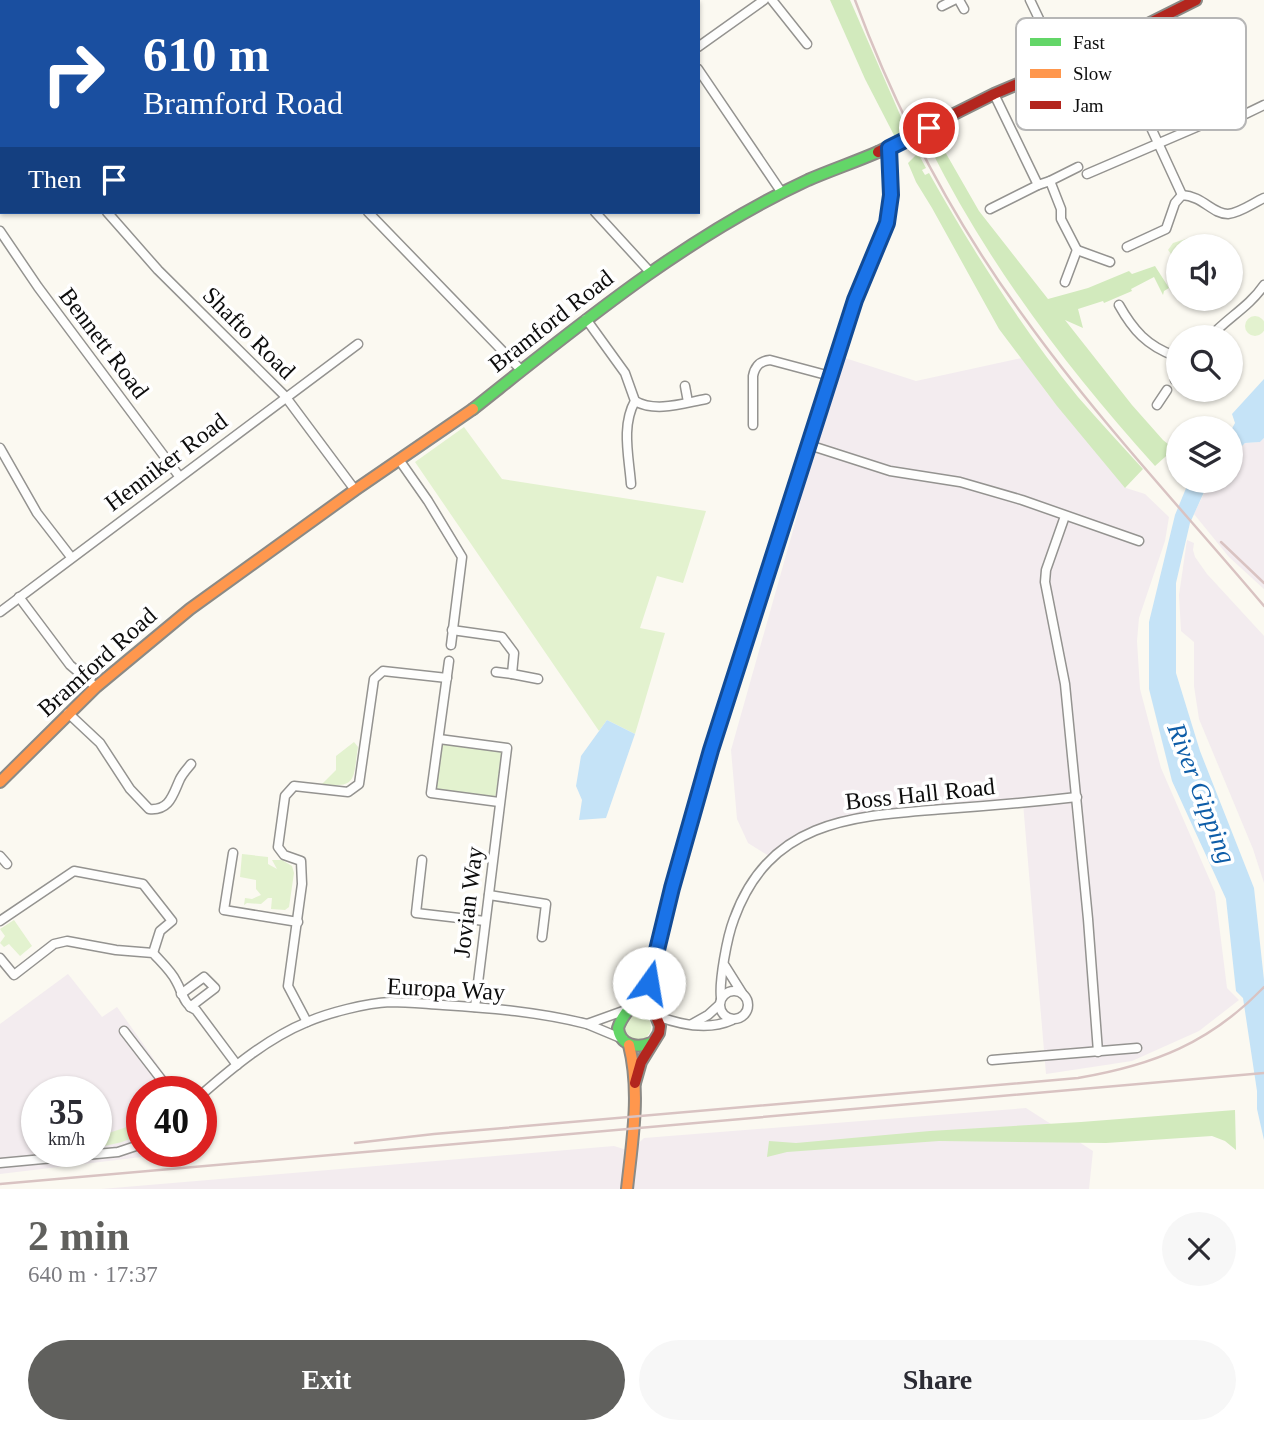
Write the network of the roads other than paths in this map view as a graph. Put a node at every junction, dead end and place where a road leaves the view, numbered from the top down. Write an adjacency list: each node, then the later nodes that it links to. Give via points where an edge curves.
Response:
1 (764, 0): 11 (street)
2 (772, 0): 10 (street)
3 (956, 0): 6 (street); 7 (street)
4 (1030, 0): 8 (street)
5 (1196, 0): 9 (main road, Bramford Road)
6 (942, 6)
7 (964, 9)
8 (1039, 18)
9 (1161, 18)
10 (807, 44)
11 (700, 46)
12 (700, 72): 25 (street)
13 (1016, 84): 14 (main road, Bramford Road)
14 (994, 94): 20 (main road, Bramford Road); 24 (street)
15 (1264, 105): 16 (street)
16 (1246, 114)
17 (1152, 130): 19 (street)
18 (1188, 130): 19 (street)
19 (1158, 142): 22 (street); 26 (street)
20 (889, 148): 25 (main road, Bramford Road); 45 (main road, via 887,223)
21 (1078, 167): 23 (street)
22 (1087, 174)
23 (1050, 181): 24 (street); 34 (street, via 1061,219)
24 (1038, 185): 28 (street)
25 (782, 193): 36 (main road, Bramford Road)
26 (1182, 195): 27 (street, via 1227,214); 33 (street, via 1166,229)
27 (1264, 198)
28 (990, 209)
29 (109, 214): 48 (street, Shafto Road, via 149,261)
30 (370, 214): 44 (street)
31 (596, 214): 36 (street)
32 (0, 233): 57 (street, Bennett Road)
33 (1127, 247)
34 (1077, 250): 35 (street); 37 (street)
35 (1110, 262)
36 (650, 272): 40 (main road, Bramford Road)
37 (1065, 282)
38 (1264, 285): 41 (street, via 1254,300)
39 (1119, 305): 43 (street, via 1138,333)
40 (586, 318): 44 (main road, Bramford Road); 50 (street, via 625,373)
41 (1222, 325)
42 (358, 344): 48 (street, Henniker Road)
43 (1166, 353)
44 (521, 370): 56 (main road, Bramford Road)
45 (830, 376): 53 (street, via 773,361 760,363 753,376); 54 (main road)
46 (685, 386): 51 (street)
47 (1166, 392): 52 (street)
48 (285, 397): 57 (street, Henniker Road); 59 (street, Shafto Road)
49 (706, 399): 51 (street)
50 (635, 401): 51 (street, via 655,407); 58 (street, via 627,427)
51 (688, 402)
52 (1157, 405)
53 (753, 425)
54 (809, 445): 60 (street, via 890,471 960,482); 91 (main road, via 711,750)
55 (0, 447): 62 (street, via 37,513)
56 (400, 461): 59 (main road, Bramford Road); 65 (street, via 462,557)
57 (179, 477): 62 (street, Henniker Road)
58 (631, 484)
59 (355, 490): 72 (main road, Bramford Road, via 190,609)
60 (1065, 516): 61 (street); 77 (street, via 1045,582 1065,684)
61 (1139, 541)
62 (71, 557): 63 (street, Henniker Road)
63 (19, 597): 64 (street, Henniker Road); 72 (street, via 71,665)
64 (0, 612)
65 (452, 630): 66 (street); 69 (street, via 502,637 514,653)
66 (451, 645)
67 (449, 661): 70 (street)
68 (496, 672): 69 (street)
69 (512, 674): 71 (street)
70 (447, 678): 74 (street); 86 (street, via 383,671 374,679 359,784 348,792 294,786 285,796 278,847 284,855 301,861)
71 (538, 679)
72 (96, 687): 73 (main road, Bramford Road)
73 (68, 713): 75 (street, via 100,743 149,809 157,810 173,800); 76 (main road, Bramford Road)
74 (439, 739): 78 (street, via 431,793); 78 (street, Jovian Way, via 507,748)
75 (191, 764)
76 (0, 782)
77 (1077, 797): 90 (street, Boss Hall Road, via 883,814 821,827 800,837 757,876 739,904); 108 (street)
78 (499, 802): 83 (street, Jovian Way)
79 (233, 853): 86 (street, via 224,910)
80 (0, 856): 82 (street)
81 (422, 860): 85 (street, via 416,913)
82 (7, 864)
83 (489, 895): 85 (street, Jovian Way); 87 (street, via 546,904)
84 (0, 921): 88 (street, via 74,871 143,884 172,921 160,932)
85 (485, 921): 96 (street, Jovian Way)
86 (298, 922): 100 (street, via 288,986)
87 (542, 937)
88 (153, 953): 89 (street, via 67,941 54,944 14,975); 93 (street, via 177,982)
89 (0, 958)
90 (724, 966): 92 (street); 94 (street, Boss Hall Road)
91 (649, 983): 97 (main road); 98 (main road)
92 (742, 993): 94 (street, via 728,992); 99 (street, via 747,1010)
93 (181, 995): 95 (street); 95 (street, via 204,977 215,988)
94 (720, 1001): 99 (street, via 723,1015); 103 (street)
95 (190, 1007): 110 (street)
96 (475, 1007): 100 (street, Europa Way, via 389,1002); 101 (street, Europa Way)
97 (629, 1009): 98 (main road, via 643,1006); 101 (street); 106 (main road, via 618,1025)
98 (655, 1014): 102 (street); 105 (main road, via 660,1026)
99 (732, 1020): 103 (street, via 711,1026)
100 (307, 1021): 110 (street, Europa Way)
101 (587, 1024): 106 (street, Europa Way)
102 (679, 1024): 103 (street); 105 (street)
103 (692, 1024)
104 (124, 1031): 111 (street)
105 (654, 1040): 106 (main road, via 636,1047); 113 (main road)
106 (626, 1042): 113 (main road, via 634,1061)
107 (1137, 1048): 108 (street)
108 (1098, 1052): 109 (street)
109 (992, 1060)
110 (237, 1065): 112 (street, Europa Way)
111 (159, 1076)
112 (217, 1082)
113 (635, 1083): 116 (main road)
114 (126, 1149): 115 (street)
115 (0, 1163)
116 (627, 1189)

